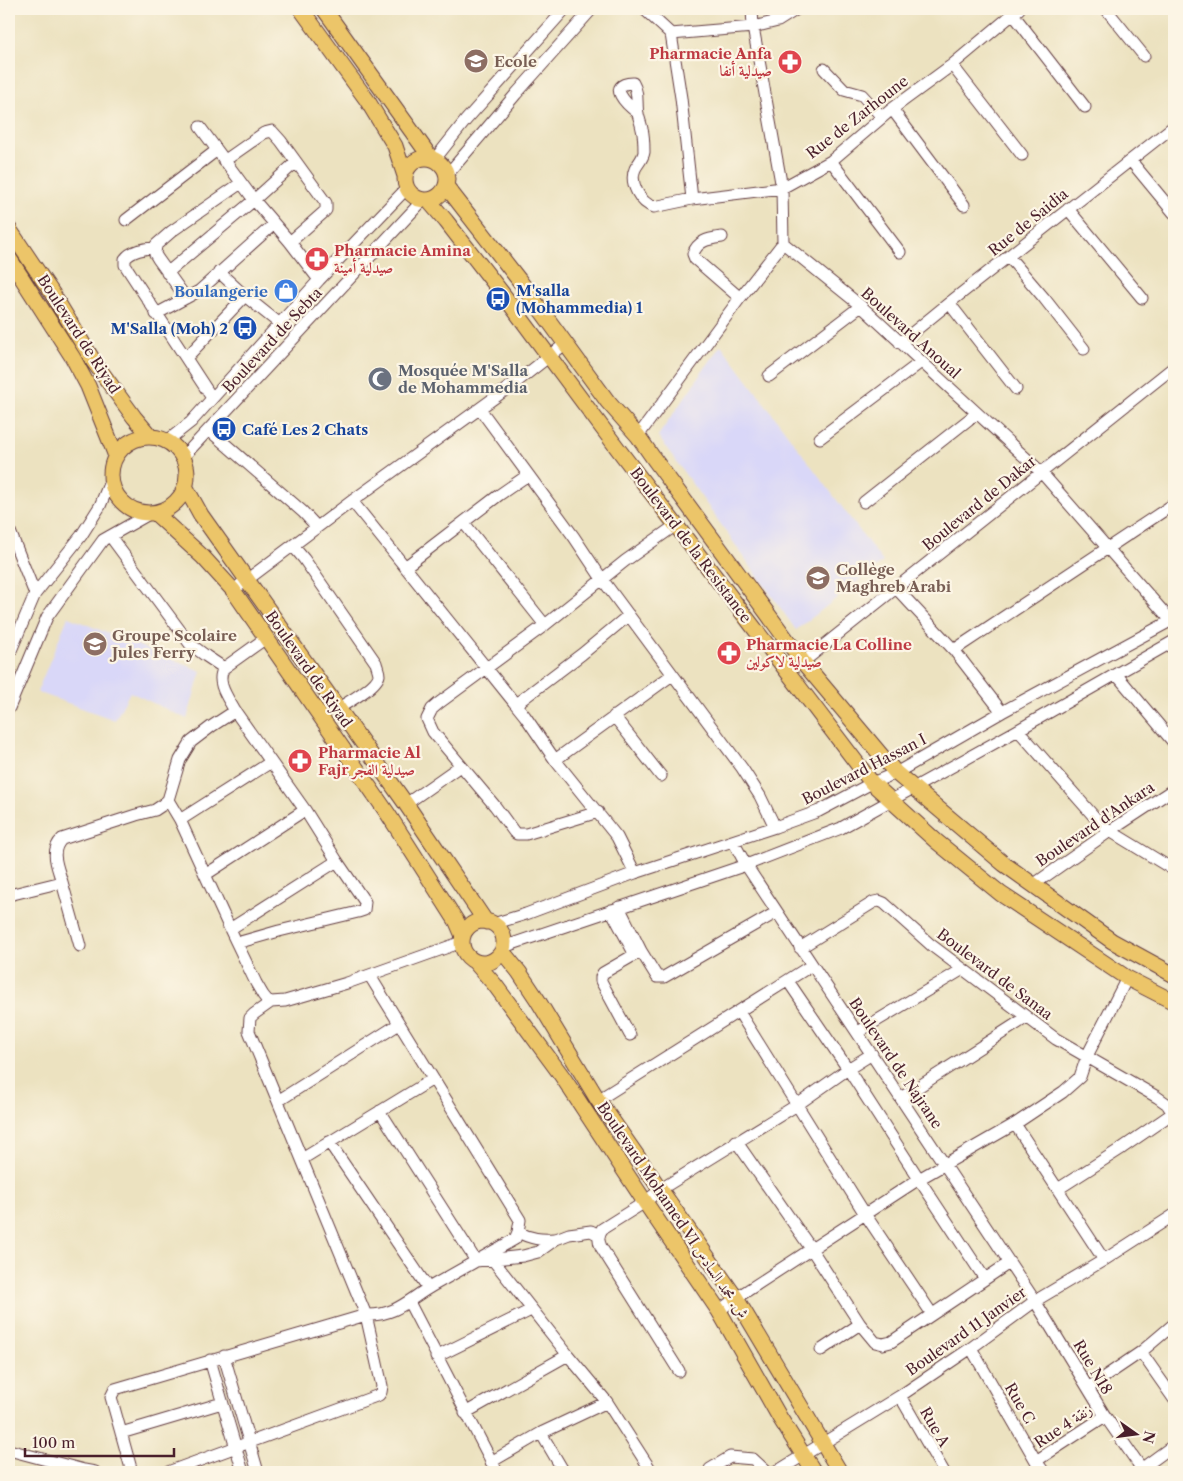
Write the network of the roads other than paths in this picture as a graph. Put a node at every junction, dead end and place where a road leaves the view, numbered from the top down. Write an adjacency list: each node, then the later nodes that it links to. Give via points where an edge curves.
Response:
1 (301, 9): 29 (main road, via 367,100 395,146)
2 (324, 9): 23 (main road)
3 (565, 9): 23 (street)
4 (592, 9): 28 (street, via 516,94)
5 (644, 9): 11 (street)
6 (752, 9): 10 (street)
7 (797, 9): 10 (street, via 778,21)
8 (1106, 9): 12 (street)
9 (1013, 10): 13 (street, Rue de Zarhoune); 15 (street)
10 (753, 27): 11 (street); 31 (street)
11 (671, 34): 32 (street, via 682,98)
12 (1144, 56)
13 (952, 65): 16 (street, Rue de Zarhoune); 22 (street)
14 (824, 69): 18 (street, via 844,90 862,95)
15 (1085, 106)
16 (892, 109): 18 (street, Rue de Zarhoune); 35 (street)
17 (638, 113): 32 (street, Rue de Zarhoune, via 644,154 633,180 640,196 646,204 654,207)
18 (882, 117): 25 (street, Rue de Zarhoune)
19 (1174, 126): 26 (street, Rue de Saidia)
20 (200, 127): 21 (street)
21 (216, 150): 24 (street); 38 (street)
22 (1022, 155)
23 (433, 159): 28 (main road, via 445,168); 29 (main road, via 416,160 407,169)
24 (224, 161): 27 (street, via 264,133 272,131); 30 (street)
25 (831, 161): 31 (street, Rue de Zarhoune); 45 (street)
26 (1130, 161): 36 (street, Rue de Saidia); 37 (street)
27 (296, 162): 33 (street); 42 (street, via 326,207)
28 (447, 181): 34 (main road, via 439,196); 60 (main road, Boulevard de la Resistance)
29 (406, 182): 34 (main road, via 411,194); 50 (street, Boulevard de Sebta)
30 (241, 183): 33 (street); 44 (street, via 172,231)
31 (782, 188): 32 (street, Rue de Zarhoune); 43 (street)
32 (692, 199)
33 (254, 200): 39 (street); 49 (street)
34 (426, 200): 62 (main road, Boulevard de la Resistance, via 452,228); 71 (street, Boulevard de Sebta)
35 (964, 205)
36 (1068, 209): 46 (street, Rue de Saidia); 54 (street)
37 (1174, 213)
38 (126, 220)
39 (274, 224): 42 (street); 48 (street)
40 (9, 229): 73 (main road, Boulevard de Riyad, via 94,362)
41 (722, 237): 53 (street, via 702,241 693,254)
42 (290, 242): 50 (street)
43 (783, 243): 53 (street); 56 (street, Boulevard Anoual)
44 (155, 248): 49 (street); 57 (street, via 130,254 124,262)
45 (900, 252)
46 (1009, 257): 55 (street, Rue de Saidia); 61 (street)
47 (9, 258): 76 (main road, Boulevard de Riyad, via 73,358)
48 (219, 272): 51 (street); 52 (street)
49 (167, 273): 52 (street)
50 (319, 280): 58 (street, Boulevard de Sebta)
51 (244, 296): 58 (street); 63 (street)
52 (186, 298): 57 (street)
53 (740, 298): 72 (street)
54 (1142, 298)
55 (949, 303): 59 (street, Rue de Saidia); 67 (street)
56 (861, 306): 59 (street, Boulevard Anoual); 66 (street)
57 (156, 314): 63 (street)
58 (280, 324): 68 (street, Boulevard de Sebta)
59 (900, 343): 64 (street, Boulevard Anoual)
60 (565, 344): 62 (street); 72 (main road, Boulevard de la Resistance)
61 (1084, 349)
62 (550, 357): 69 (street); 87 (main road, Boulevard de la Resistance)
63 (186, 358): 68 (street)
64 (921, 362): 70 (street, Boulevard Anoual); 74 (street)
65 (1174, 367): 78 (street, Boulevard de Dakar)
66 (769, 376)
67 (1016, 389)
68 (212, 398): 75 (street, Boulevard de Sebta, via 191,422)
69 (480, 409): 79 (street); 82 (street)
70 (977, 413): 78 (street, Boulevard Anoual); 83 (street)
71 (209, 430): 77 (street, Boulevard de Sebta); 88 (street)
72 (638, 436): 106 (main road, Boulevard de la Resistance)
73 (151, 437): 75 (main road); 76 (main road, via 135,440)
74 (820, 438)
75 (167, 441): 77 (main road)
76 (116, 456): 80 (main road)
77 (183, 457): 81 (main road, via 187,467)
78 (1041, 472): 92 (street, Boulevard Anoual); 96 (street, Boulevard de Dakar)
79 (528, 475): 86 (street); 95 (street)
80 (111, 479): 85 (main road, via 118,498 133,510); 98 (street, via 100,506 81,536)
81 (186, 488): 85 (main road, via 174,505); 94 (main road, Boulevard de Riyad, via 201,515)
82 (352, 500): 88 (street); 93 (street)
83 (864, 502)
84 (1174, 504): 92 (street)
85 (152, 514): 90 (street); 97 (main road, Boulevard de Riyad, via 203,557)
86 (464, 522): 93 (street); 101 (street)
87 (676, 524): 95 (street); 124 (main road, Boulevard de la Resistance)
88 (317, 527): 91 (street)
89 (9, 529): 98 (street)
90 (110, 536): 107 (street, via 190,644); 112 (street, via 103,540 47,617)
91 (292, 546): 94 (street); 113 (street, via 378,670 373,684)
92 (1108, 547): 100 (street, Boulevard Anoual); 104 (street)
93 (405, 567): 108 (street)
94 (248, 579): 97 (street); 113 (main road, Boulevard de Riyad)
95 (602, 579): 99 (street); 101 (street)
96 (896, 588): 104 (street); 106 (street, Boulevard de Dakar)
97 (233, 590): 102 (main road, Boulevard de Riyad)
98 (35, 594): 105 (street)
99 (629, 615): 110 (street); 111 (street)
100 (1173, 621): 115 (street, Boulevard Hassan I)
101 (545, 625): 108 (street)
102 (266, 638): 107 (street); 150 (main road, Boulevard de Riyad, via 388,814 458,922)
103 (1174, 641): 109 (street)
104 (954, 650): 115 (street)
105 (9, 655)
106 (803, 662): 122 (main road, Boulevard de la Resistance)
107 (224, 668): 114 (street, via 221,684)
108 (486, 669): 111 (street); 121 (street, via 432,709 427,719 433,732)
109 (1116, 674): 117 (street); 118 (street)
110 (672, 675): 116 (street); 133 (street, via 742,768)
111 (516, 704): 119 (street)
112 (9, 708)
113 (337, 709): 129 (main road, Boulevard de Riyad)
114 (235, 711): 120 (street); 127 (street, via 191,742 180,760)
115 (1002, 712): 122 (street, Boulevard Hassan I)
116 (614, 716): 119 (street); 123 (street)
117 (1018, 730): 125 (street); 134 (street)
118 (1174, 743)
119 (555, 760): 131 (street)
120 (271, 762): 130 (street); 132 (street)
121 (460, 766): 129 (street); 131 (street, via 518,834)
122 (896, 773): 124 (street, Boulevard Hassan I); 125 (main road, Boulevard de la Resistance)
123 (661, 776)
124 (872, 783): 128 (main road, Boulevard de la Resistance); 133 (street, Boulevard Hassan I, via 819,811)
125 (913, 787): 128 (street); 142 (main road, Boulevard de la Resistance, via 1004,864)
126 (1174, 789): 134 (street, Boulevard d'Ankara)
127 (168, 800): 132 (street); 141 (street, via 155,810 58,843 54,856)
128 (890, 800): 137 (street, via 841,828); 161 (main road, Boulevard de la Resistance, via 1000,894)
129 (406, 804): 147 (main road, Boulevard de Riyad)
130 (305, 810): 136 (street); 140 (street)
131 (598, 812): 139 (street, via 617,837)
132 (180, 820): 140 (street)
133 (775, 827): 135 (street, Boulevard Hassan I)
134 (1110, 831): 138 (street); 142 (street, Boulevard d'Ankara)
135 (733, 841): 137 (street, Boulevard de Najrane); 139 (street, Boulevard Hassan I)
136 (336, 861): 146 (street); 149 (street, via 364,899 364,910)
137 (746, 865): 144 (street); 145 (street, Boulevard de Najrane)
138 (1174, 870)
139 (635, 873): 147 (street, Boulevard Hassan I, via 526,914)
140 (205, 875): 148 (street)
141 (62, 882): 143 (street); 152 (street)
142 (1034, 885): 159 (main road, Boulevard de la Resistance, via 1112,941)
143 (9, 895)
144 (615, 909): 154 (street); 155 (street)
145 (777, 912): 153 (street, Boulevard de Najrane); 155 (street, via 664,977 657,977)
146 (249, 916): 148 (street); 149 (street)
147 (490, 923): 150 (main road, via 474,923); 154 (main road, via 502,934)
148 (230, 929): 151 (street)
149 (257, 937): 151 (street)
150 (462, 939): 156 (main road, via 467,956); 160 (street)
151 (237, 943): 163 (street, via 263,995)
152 (80, 946)
153 (800, 948): 157 (street, Boulevard de Najrane); 158 (street, Boulevard de Sanaa, via 879,901)
154 (502, 949): 156 (main road, via 495,959 486,963); 175 (main road, Boulevard Mohamed VI ش. محمد السادس, via 537,999)
155 (638, 953): 169 (street, via 601,977)
156 (475, 962): 188 (main road, Boulevard Mohamed VI ش. محمد السادس, via 562,1076)
157 (812, 965): 162 (street); 168 (street, Boulevard de Najrane)
158 (963, 969): 166 (street, Boulevard de Sanaa); 168 (street)
159 (1174, 975)
160 (370, 976): 163 (street, via 285,1001); 167 (street)
161 (1127, 978): 164 (main road, Boulevard de la Resistance); 171 (street)
162 (788, 980): 165 (street); 172 (street)
163 (271, 1002): 176 (street, via 250,1018 249,1031)
164 (1174, 1002)
165 (739, 1012): 175 (street); 177 (street)
166 (1027, 1016): 171 (street, Boulevard de Sanaa); 174 (street)
167 (399, 1024): 173 (street); 176 (street)
168 (858, 1032): 170 (street, Boulevard de Najrane)
169 (630, 1035)
170 (872, 1054): 172 (street); 174 (street, Boulevard de Najrane)
171 (1087, 1056): 179 (street, Boulevard de Sanaa, via 1157,1097); 180 (street, via 1080,1076 1063,1092)
172 (848, 1069): 177 (street); 185 (street)
173 (433, 1078): 178 (street); 191 (street, via 520,1220)
174 (901, 1098): 184 (street, Boulevard de Najrane)
175 (598, 1100): 187 (main road, Boulevard Mohamed VI ش. محمد السادس)
176 (278, 1101): 183 (street)
177 (797, 1104): 181 (street); 189 (street)
178 (380, 1111): 182 (street); 197 (street)
179 (1174, 1114): 186 (street)
180 (1015, 1124): 184 (street); 186 (street)
181 (736, 1141): 187 (street); 194 (street)
182 (329, 1142): 183 (street); 200 (street)
183 (302, 1158): 207 (street)
184 (944, 1164): 185 (street); 198 (street, Boulevard de Najrane)
185 (919, 1179): 189 (street); 199 (street)
186 (1058, 1188): 196 (street)
187 (661, 1189): 188 (street); 201 (main road, Boulevard Mohamed VI ش. محمد السادس)
188 (645, 1202): 192 (street, via 602,1229); 205 (main road, Boulevard Mohamed VI ش. محمد السادس)
189 (865, 1214): 194 (street); 206 (street)
190 (1174, 1215): 196 (street, Boulevard 11 Janvier)
191 (518, 1232): 193 (street, via 532,1239); 197 (street, via 515,1240)
192 (599, 1235): 193 (street, via 583,1231); 217 (street, via 601,1247)
193 (556, 1239): 195 (street, via 538,1252)
194 (812, 1250): 201 (street); 208 (street)
195 (492, 1260): 197 (street); 204 (street)
196 (1104, 1260): 202 (street, Boulevard 11 Janvier)
197 (476, 1261): 200 (street)
198 (1009, 1263): 199 (street); 202 (street, Boulevard de Najrane)
199 (986, 1279): 206 (street)
200 (428, 1288): 203 (street)
201 (736, 1298): 205 (street); 228 (main road, Boulevard Mohamed VI ش. محمد السادس)
202 (1035, 1301): 210 (street, Boulevard 11 Janvier); 218 (street, Rue N18)
203 (409, 1302): 207 (street, via 383,1314); 215 (street)
204 (531, 1310): 213 (street); 215 (street)
205 (719, 1311): 232 (main road, Boulevard Mohamed VI ش. محمد السادس)
206 (932, 1314): 208 (street, via 883,1344 875,1342)
207 (366, 1315): 214 (street); 227 (street, via 382,1386 379,1395)
208 (860, 1324): 211 (street)
209 (1174, 1324): 212 (street)
210 (971, 1348): 219 (street, Boulevard 11 Janvier); 233 (street, Rue C)
211 (821, 1350)
212 (1141, 1352): 218 (street); 220 (street)
213 (568, 1355): 221 (street); 223 (street)
214 (224, 1356): 216 (street); 227 (street)
215 (436, 1357): 223 (street)
216 (210, 1360): 222 (street); 225 (street, via 115,1389 111,1397)
217 (679, 1371)
218 (1088, 1388): 224 (street, Rue N18)
219 (900, 1396): 228 (street, Boulevard 11 Janvier); 249 (street, Rue A)
220 (1174, 1398)
221 (607, 1402): 226 (street); 243 (street)
222 (222, 1403): 225 (street); 230 (street)
223 (465, 1413): 234 (street)
224 (1105, 1416): 233 (street, Rue 4 زنقة); 235 (street, Rue N18)
225 (121, 1433): 237 (street)
226 (541, 1433): 234 (street); 242 (street)
227 (249, 1442): 230 (street); 240 (street)
228 (823, 1443): 232 (street, Boulevard 11 Janvier); 248 (main road, Boulevard Mohamed VI ش. محمد السادس)
229 (1174, 1445): 235 (street)
230 (235, 1447): 238 (street); 239 (street)
231 (9, 1450): 236 (street)
232 (803, 1455): 246 (street, Boulevard 11 Janvier); 247 (main road, Boulevard Mohamed VI ش. محمد السادس)
233 (1036, 1461): 250 (street, Rue C)
234 (491, 1462): 241 (street)
235 (1141, 1471)
236 (88, 1472)
237 (132, 1472)
238 (168, 1472)
239 (243, 1472)
240 (258, 1472)
241 (497, 1472)
242 (564, 1472)
243 (652, 1472)
244 (709, 1472): 245 (street, via 730,1457 754,1459)
245 (767, 1472)
246 (776, 1472)
247 (814, 1472)
248 (840, 1472)
249 (944, 1472)
250 (1044, 1472)

